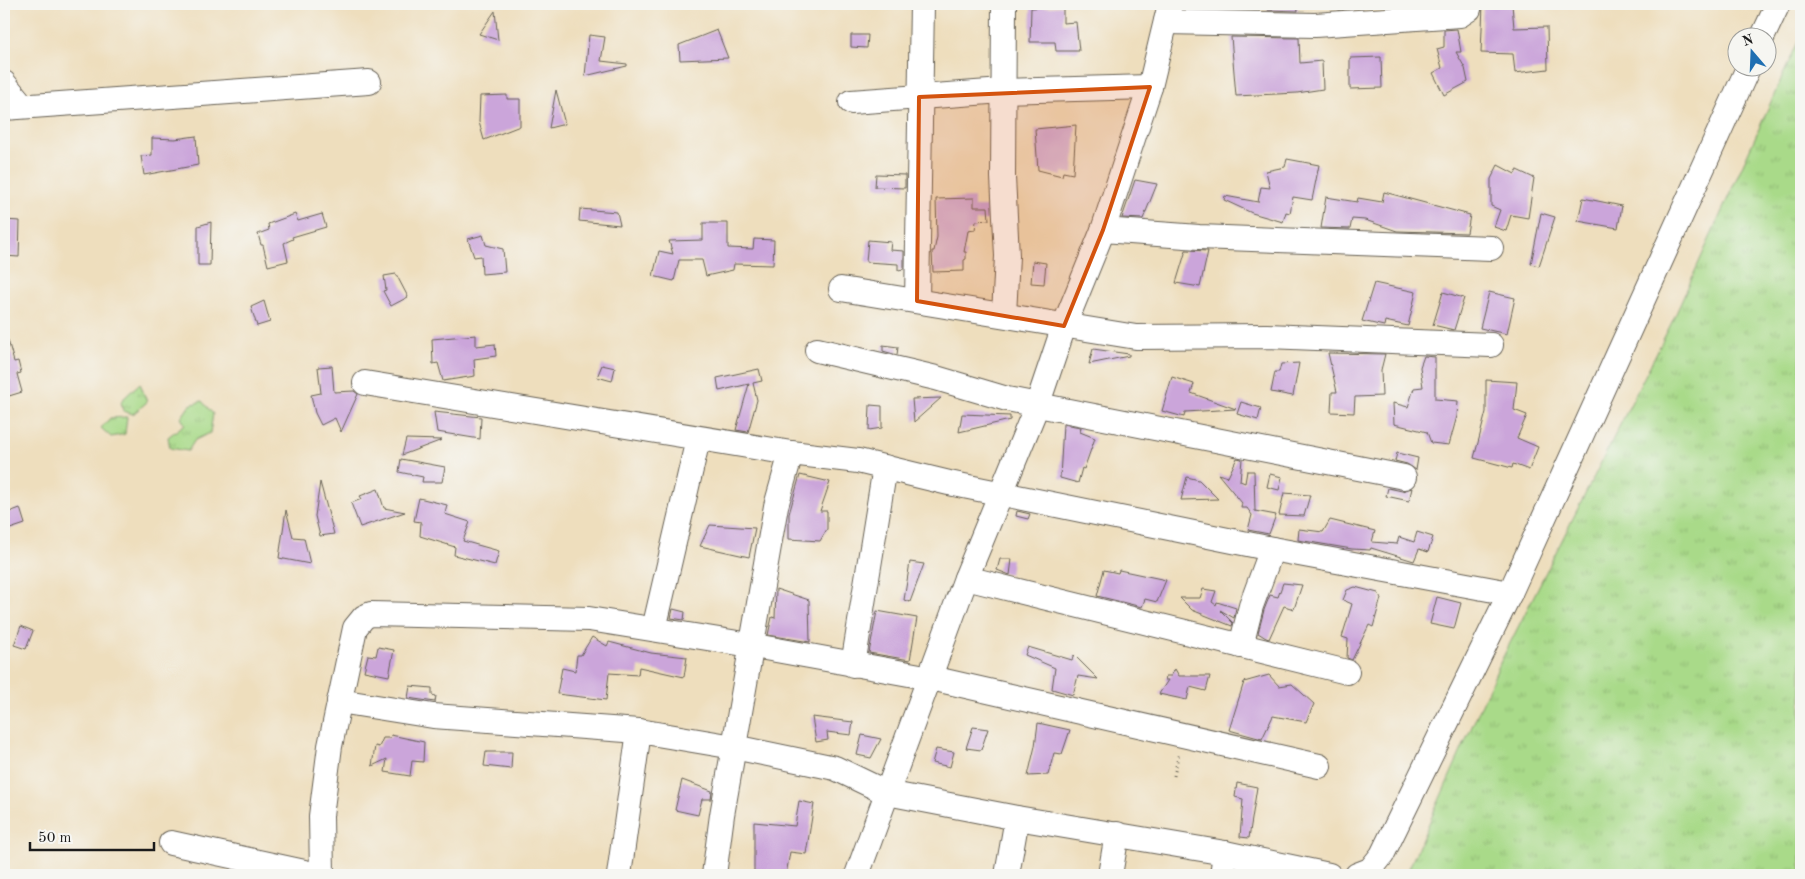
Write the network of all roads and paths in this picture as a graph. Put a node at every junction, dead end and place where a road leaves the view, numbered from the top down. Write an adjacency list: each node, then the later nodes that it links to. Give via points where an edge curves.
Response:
1 (922, 4): 12 (street)
2 (1004, 4): 11 (street)
3 (1470, 4): 5 (street, via 1469,10 1460,15 1315,25)
4 (1778, 4): 6 (street)
5 (1168, 13): 10 (street)
6 (1767, 28)
7 (1743, 78): 32 (street)
8 (369, 82): 14 (street)
9 (4, 83): 14 (street)
10 (1150, 87): 11 (street); 15 (street)
11 (1003, 91): 12 (street); 19 (street)
12 (919, 97): 13 (street); 18 (street)
13 (851, 102)
14 (13, 107)
15 (1103, 230): 16 (street, via 1199,237); 20 (street)
16 (1491, 248)
17 (842, 288): 18 (street)
18 (917, 301): 19 (street)
19 (1004, 315): 20 (street)
20 (1064, 326): 21 (street, via 1136,337 1267,336); 24 (street)
21 (1491, 345)
22 (817, 350): 24 (street, via 936,378 1007,399)
23 (365, 383): 25 (street)
24 (1038, 404): 28 (street); 29 (street)
25 (698, 439): 26 (street); 33 (street)
26 (791, 453): 27 (street); 34 (street, via 776,506)
27 (885, 467): 29 (street); 36 (street)
28 (1404, 477)
29 (1000, 492): 30 (street); 31 (street)
30 (1272, 549): 32 (street); 35 (street, via 1251,606)
31 (966, 578): 35 (street); 38 (street)
32 (1510, 593): 55 (street, via 1382,854 1370,870)
33 (654, 629): 34 (street); 39 (street, via 589,618 371,614 355,628)
34 (752, 645): 36 (street); 41 (street)
35 (1241, 646): 37 (street)
36 (853, 664): 38 (street)
37 (1348, 672)
38 (931, 678): 42 (street); 43 (street)
39 (339, 702): 40 (street, via 433,716); 48 (street, via 322,816)
40 (639, 732): 41 (street); 49 (street)
41 (734, 747): 43 (street, via 835,768); 50 (street)
42 (1319, 766)
43 (887, 793): 44 (street); 51 (street)
44 (1017, 818): 45 (street); 52 (street)
45 (1117, 834): 47 (street); 53 (street)
46 (171, 843): 48 (street)
47 (1223, 864): 54 (street)
48 (320, 875)
49 (619, 875)
50 (714, 875)
51 (857, 875)
52 (1006, 875)
53 (1110, 875)
54 (1329, 875)
55 (1357, 875)

